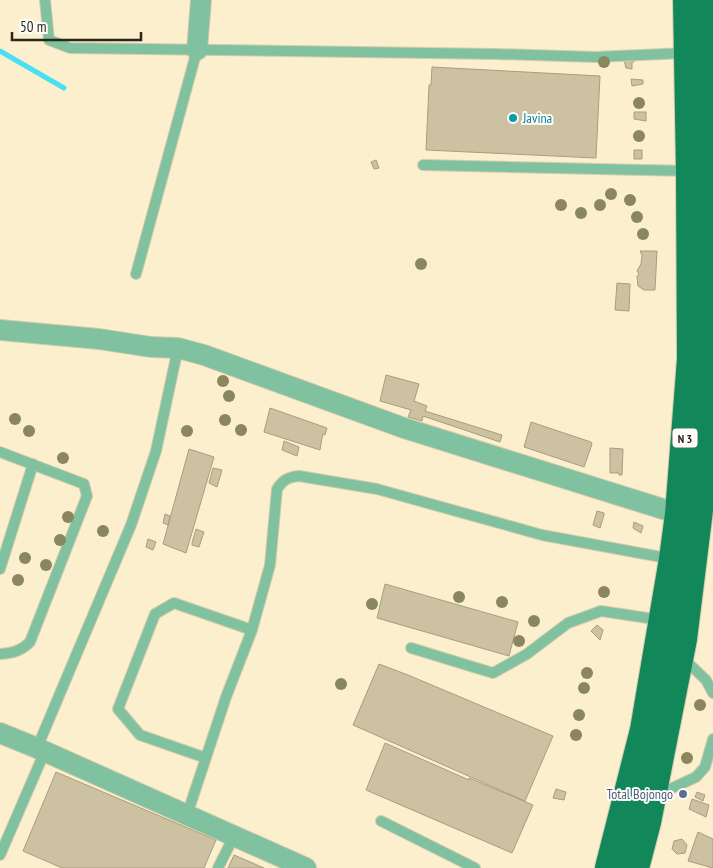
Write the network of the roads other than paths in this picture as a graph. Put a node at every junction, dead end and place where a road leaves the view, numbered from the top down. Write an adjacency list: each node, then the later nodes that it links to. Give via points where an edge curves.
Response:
1 (45, 0): 5 (lane, via 49,40 70,48)
2 (200, 0): 5 (street)
3 (687, 0): 6 (highway, N 3)
4 (708, 0): 12 (highway, N 3, via 712,208)
5 (197, 50): 6 (lane, via 595,57); 9 (lane)
6 (688, 54): 8 (highway, N 3)
7 (423, 165): 8 (lane)
8 (690, 171): 12 (highway, N 3)
9 (136, 274)
10 (0, 330): 11 (street, via 99,339 151,348)
11 (178, 348): 15 (street, via 404,428); 26 (lane, via 156,450 131,525)
12 (699, 360): 15 (highway, N 3); 22 (highway, N 3, via 699,510)
13 (0, 452): 14 (lane)
14 (33, 464): 17 (lane); 21 (lane, via 84,484 87,496 30,642 23,649)
15 (679, 514): 16 (highway, N 3)
16 (673, 559): 18 (highway, N 3); 19 (lane, via 542,535 377,489 290,476 277,489 270,565)
17 (0, 569)
18 (663, 620): 20 (lane, via 601,611 568,623 528,654 493,673); 36 (highway, N 3, via 644,730)
19 (252, 630): 27 (lane); 27 (lane, via 174,603 156,614 118,709 140,735)
20 (411, 648)
21 (0, 654)
22 (680, 655): 23 (lane, via 706,680); 28 (highway, N 3)
23 (713, 693)
24 (0, 733): 26 (street)
25 (713, 739): 28 (lane, via 705,767 696,777)
26 (41, 750): 29 (street); 32 (lane)
27 (206, 758): 29 (lane)
28 (652, 798): 37 (highway, N 3)
29 (186, 815): 31 (street)
30 (381, 821): 35 (lane)
31 (234, 836): 33 (lane); 34 (street)
32 (0, 855)
33 (218, 868)
34 (306, 868)
35 (475, 868)
36 (610, 868)
37 (635, 868)

